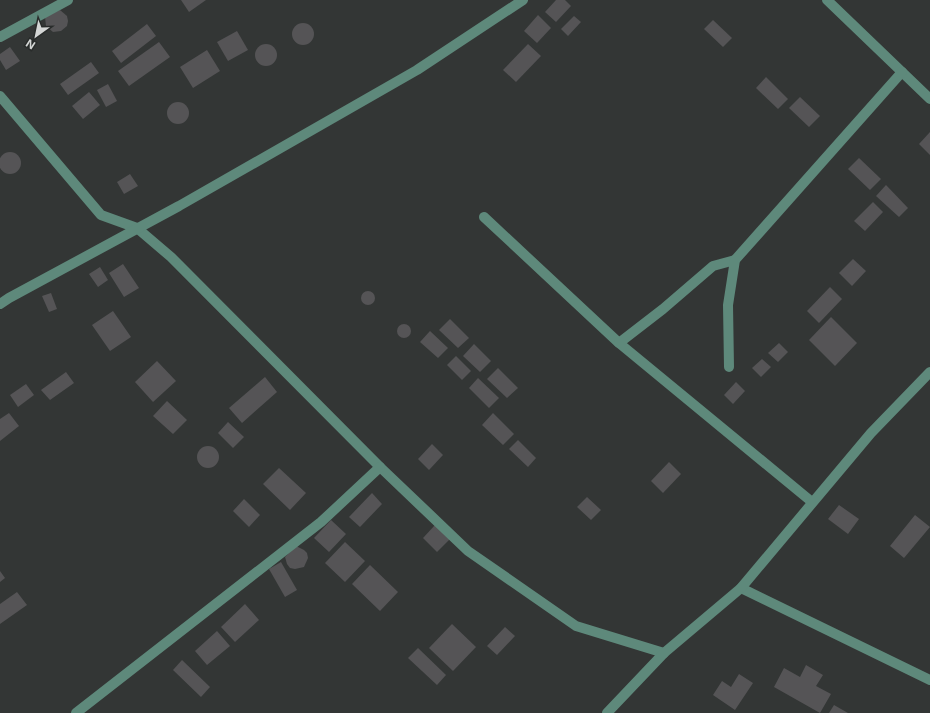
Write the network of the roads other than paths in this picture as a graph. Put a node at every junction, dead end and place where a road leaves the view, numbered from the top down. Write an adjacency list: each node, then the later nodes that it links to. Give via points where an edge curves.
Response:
1 (68, 0): 4 (street)
2 (523, 0): 9 (street, via 417,70)
3 (827, 0): 5 (street)
4 (0, 37)
5 (902, 72): 7 (street); 10 (street)
6 (0, 96): 9 (street, via 101,215)
7 (930, 99)
8 (484, 217): 12 (street)
9 (137, 228): 11 (street); 15 (street, via 171,257)
10 (735, 260): 12 (street, via 714,266); 13 (street, via 728,305)
11 (0, 304)
12 (619, 343): 16 (street)
13 (729, 366)
14 (930, 372): 16 (street, via 871,433)
15 (380, 467): 18 (street, via 468,551 576,626); 20 (street, via 321,522)
16 (812, 502): 17 (street)
17 (741, 588): 18 (street); 19 (street)
18 (664, 653): 21 (street)
19 (930, 680)
20 (76, 713)
21 (607, 713)

